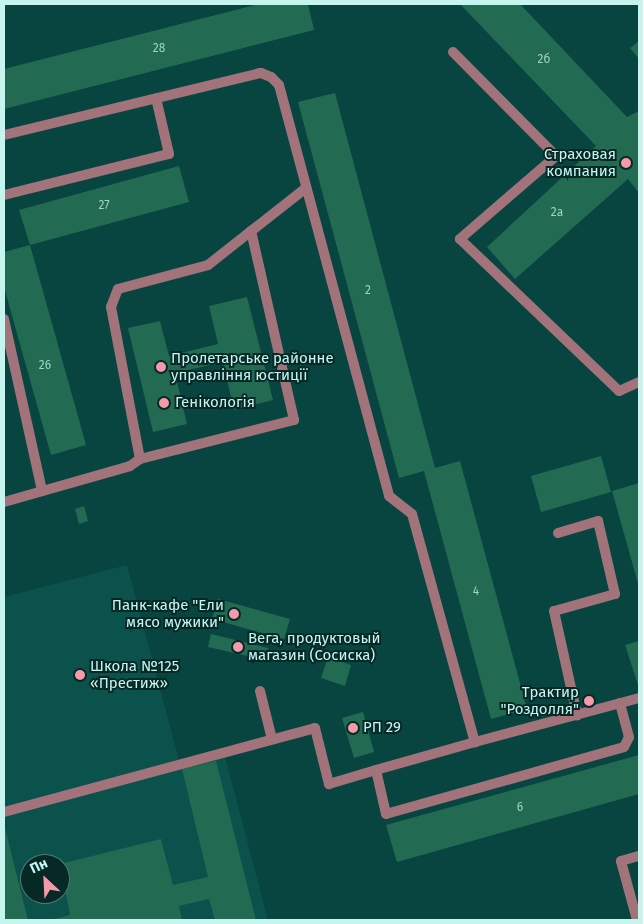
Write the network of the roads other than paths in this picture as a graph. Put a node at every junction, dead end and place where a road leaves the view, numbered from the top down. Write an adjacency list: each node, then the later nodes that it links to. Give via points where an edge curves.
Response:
1 (453, 52): 8 (lane, via 556,156 460,239 619,392)
2 (156, 98): 3 (lane); 4 (lane, via 261,73 271,76 279,85); 5 (lane, via 169,154)
3 (4, 135)
4 (306, 188): 6 (lane); 18 (lane, via 389,496 412,514)
5 (4, 195)
6 (251, 231): 9 (lane, via 208,264 118,289 111,307); 9 (lane, via 294,420)
7 (4, 319): 10 (lane)
8 (639, 382)
9 (140, 459): 10 (lane, via 130,466)
10 (42, 491): 11 (lane)
11 (4, 502)
12 (558, 533): 16 (lane, via 598,521 616,594 554,612)
13 (260, 691): 17 (lane)
14 (639, 698): 15 (lane)
15 (620, 703): 16 (lane); 19 (lane, via 629,737 624,747 386,814)
16 (577, 715): 18 (lane)
17 (272, 739): 19 (lane, via 315,728 329,784); 20 (lane)
18 (475, 742): 19 (lane)
19 (376, 770)
20 (4, 812)
21 (639, 856): 22 (lane, via 621,861)
22 (637, 920)

